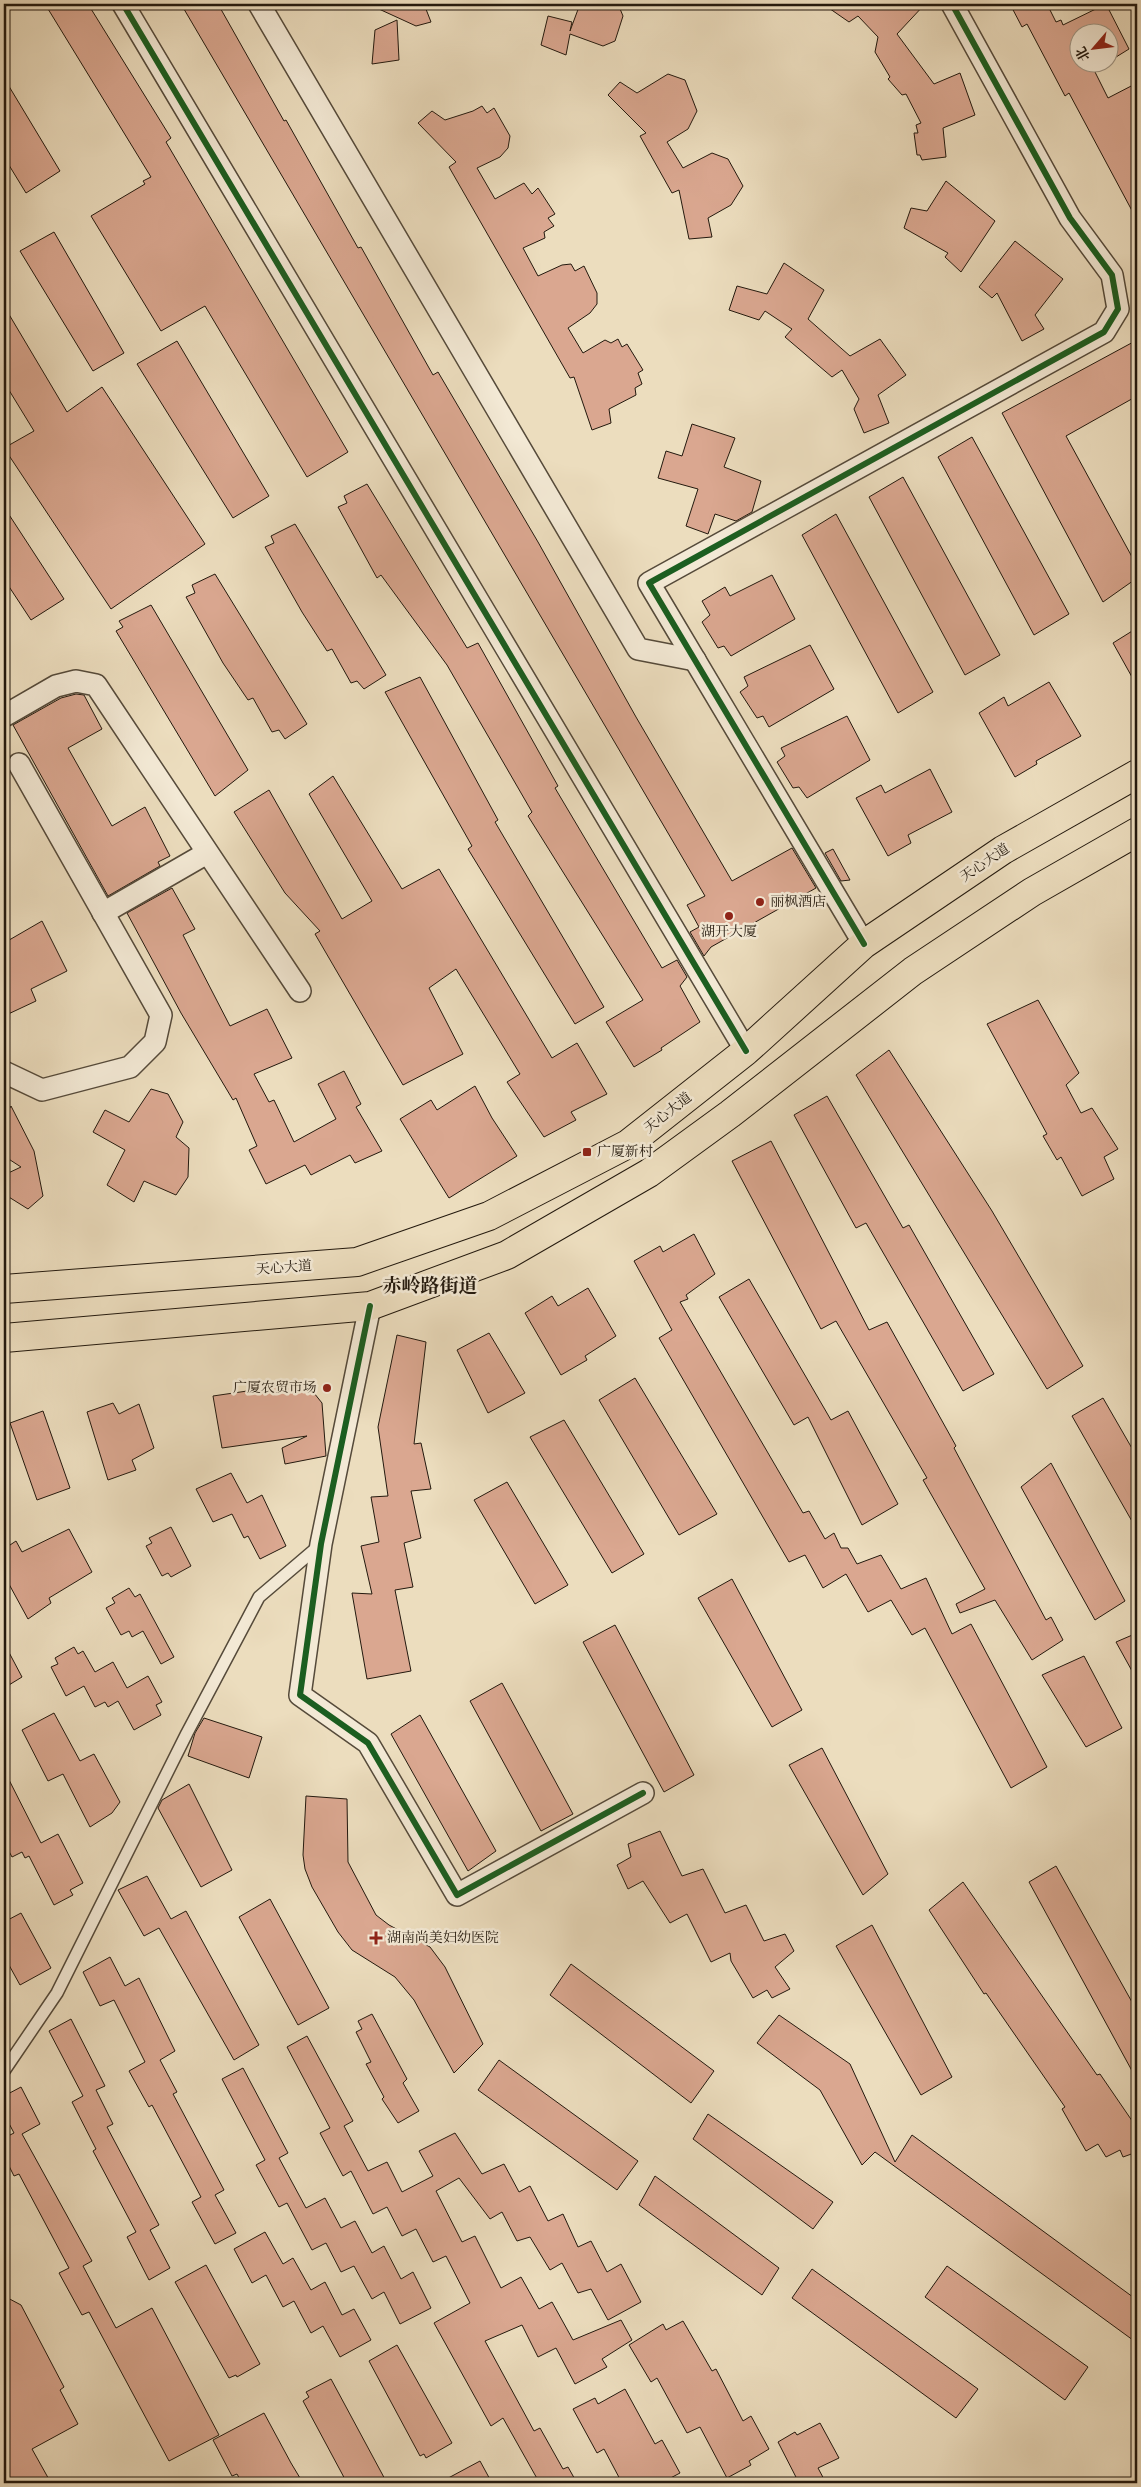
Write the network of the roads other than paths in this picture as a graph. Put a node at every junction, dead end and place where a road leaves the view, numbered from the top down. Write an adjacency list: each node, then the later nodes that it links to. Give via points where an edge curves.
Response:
1 (123, 4): 13 (street)
2 (259, 4): 4 (street, via 638,649)
3 (952, 4): 4 (street, via 1070,218 1112,274 1118,309 1104,332 649,583)
4 (695, 660): 11 (street)
5 (4, 716): 9 (street, via 56,686 76,681 96,685)
6 (19, 764): 10 (street)
7 (1137, 774): 11 (main road, 天心大道, via 1003,850)
8 (1137, 832): 16 (main road, via 1032,892 913,970 730,1114 648,1173 507,1255)
9 (207, 853): 10 (street); 12 (street)
10 (104, 913): 14 (street, via 161,1015 155,1042 130,1066 42,1090)
11 (864, 944): 13 (main road, 天心大道)
12 (300, 991)
13 (746, 1050): 15 (main road, 天心大道, via 628,1144 489,1216 357,1262)
14 (4, 1072)
15 (4, 1289)
16 (370, 1306): 17 (main road); 18 (street)
17 (4, 1338)
18 (322, 1544): 19 (street, via 300,1695 368,1743 457,1895); 20 (lane, via 259,1597 57,1992)
19 (643, 1793)
20 (4, 2071)

